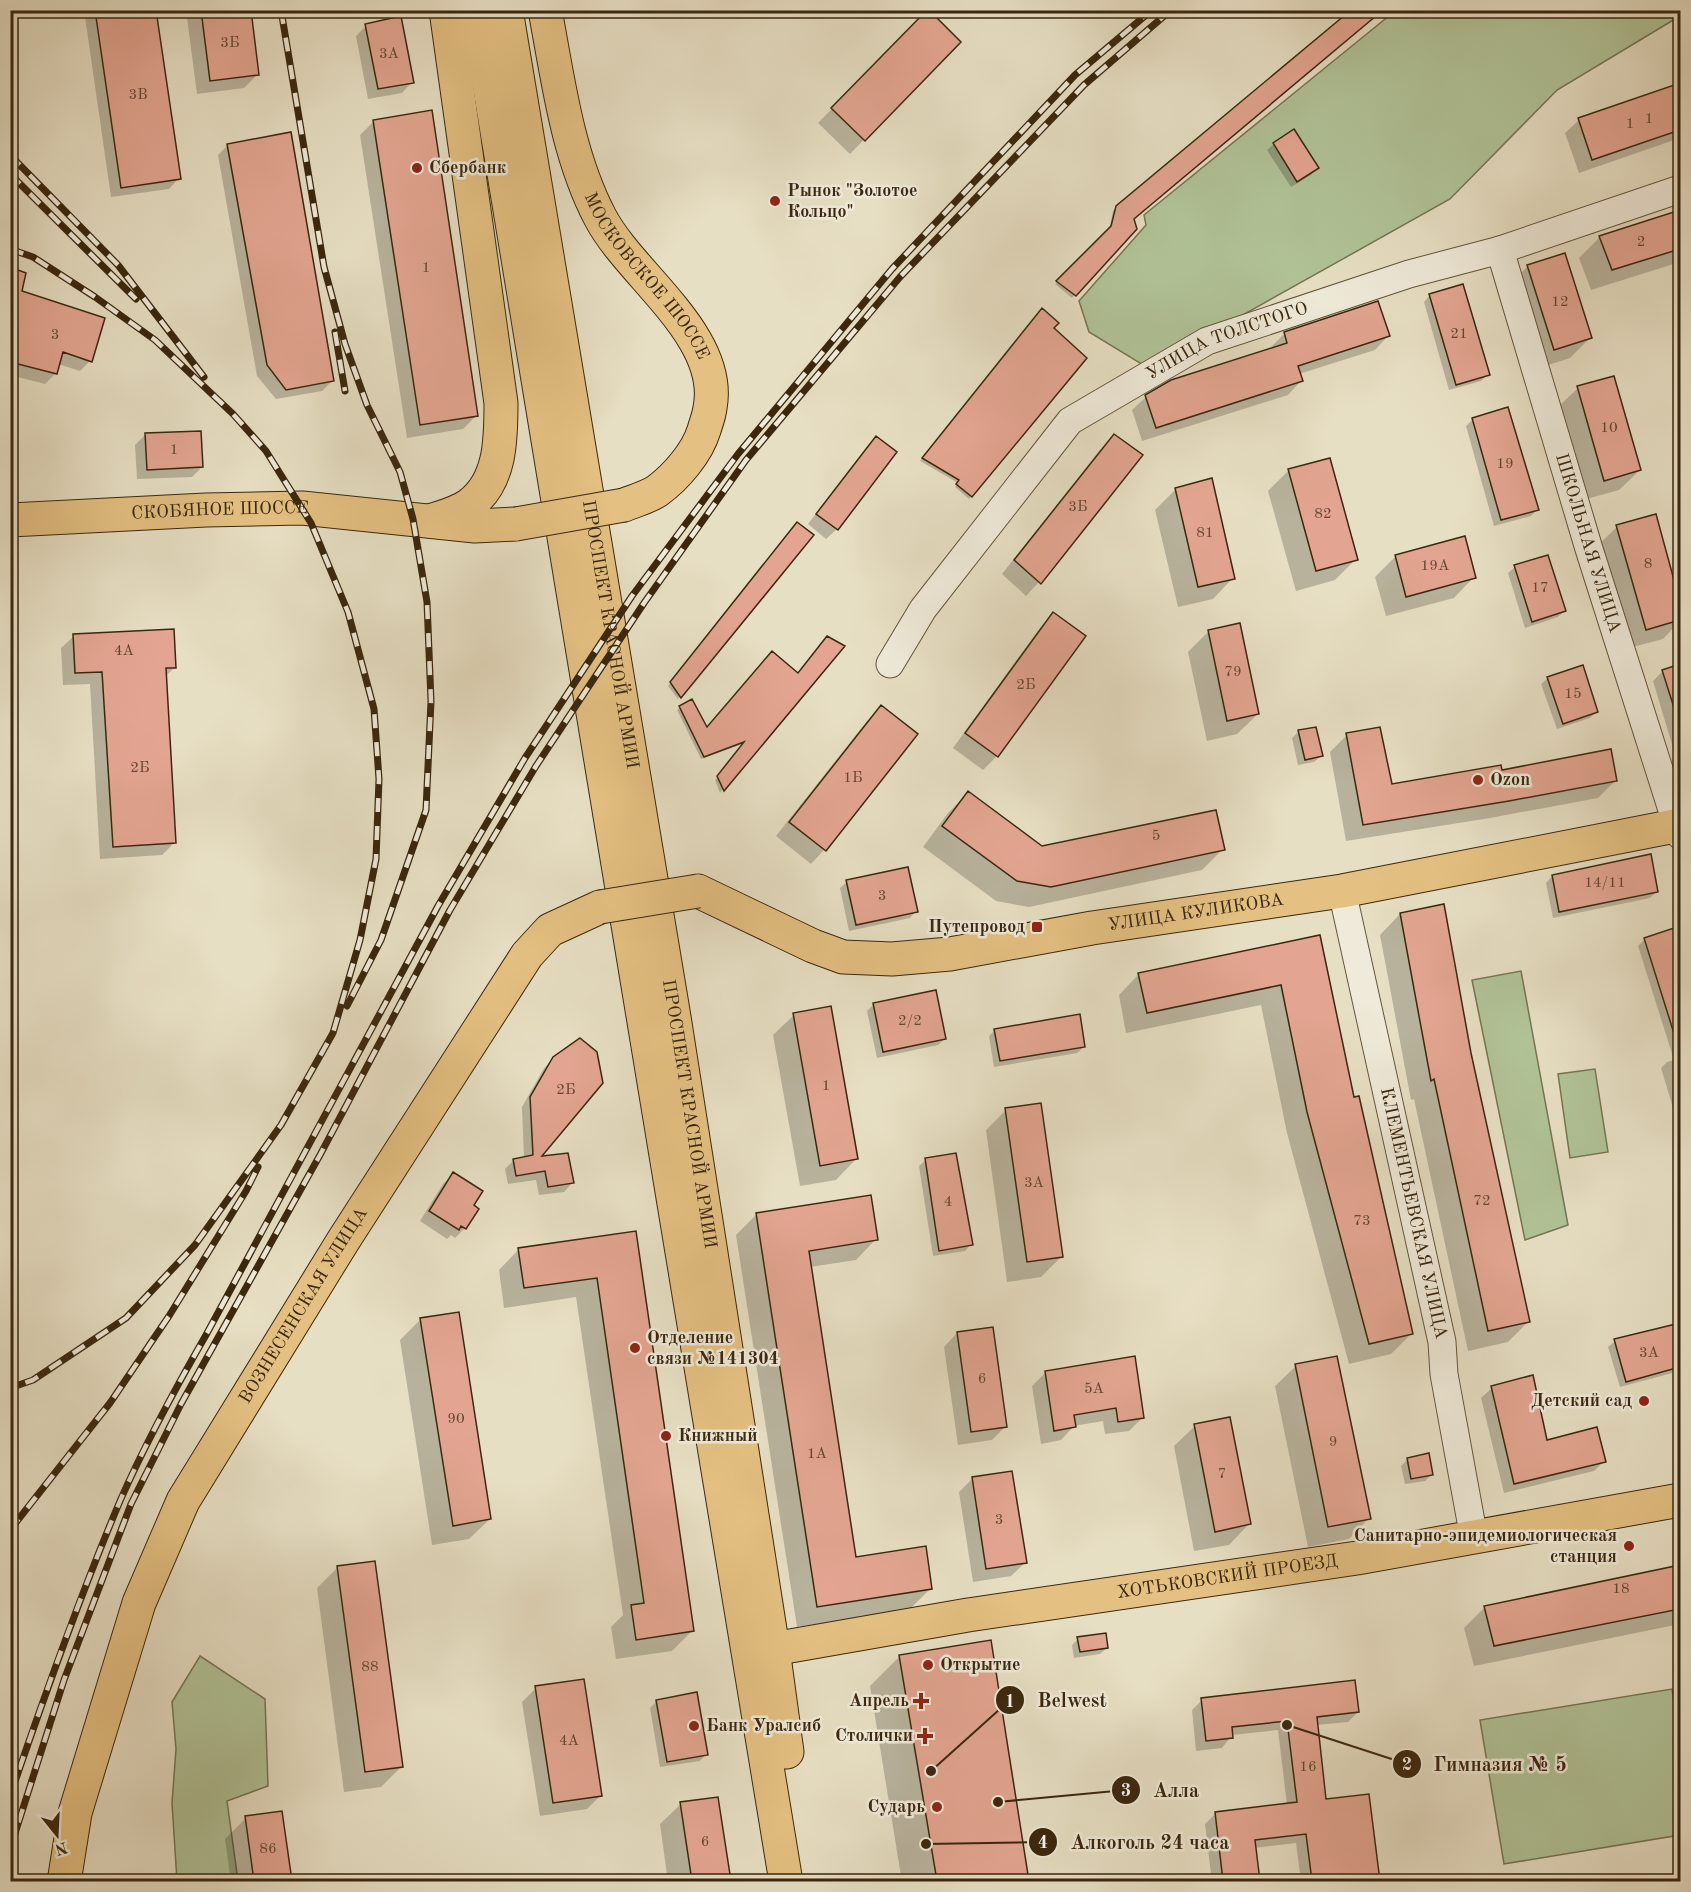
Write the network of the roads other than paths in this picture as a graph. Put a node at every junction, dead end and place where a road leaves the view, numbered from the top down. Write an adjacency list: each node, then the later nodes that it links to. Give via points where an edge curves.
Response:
1 (446, 10): 9 (main road, via 501,403 501,439 486,489 468,506)
2 (477, 10): 7 (main road)
3 (506, 10): 7 (main road)
4 (545, 10): 10 (main road, МОСКОВСКОЕ ШОССЕ, bridge, via 581,174 600,218 627,257 671,305 696,340 710,376 711,407 701,438 682,467 656,492 624,506)
5 (1680, 189): 6 (street, УЛИЦА ТОЛСТОГО)
6 (1500, 250): 11 (street, УЛИЦА ТОЛСТОГО, via 1409,274 1207,341 1070,421 923,609); 12 (street, ШКОЛЬНАЯ УЛИЦА, via 1589,549)
7 (549, 353): 17 (main road, ПРОСПЕКТ КРАСНОЙ АРМИИ, via 674,1017); 19 (main road, ПРОСПЕКТ КРАСНОЙ АРМИИ, via 639,1000)
8 (10, 519): 9 (main road, СКОБЯНОЕ ШОССЕ, via 302,508)
9 (430, 521): 10 (main road, СКОБЯНОЕ ШОССЕ, via 475,526)
10 (516, 524)
11 (890, 664)
12 (1680, 828): 13 (main road, УЛИЦА КУЛИКОВА)
13 (1355, 888): 14 (main road, УЛИЦА КУЛИКОВА, via 950,954 892,959 843,957); 16 (street, КЛЕМЕНТЬЕВСКАЯ УЛИЦА, via 1442,1342 1444,1374)
14 (709, 896): 18 (main road, ВОЗНЕСЕНСКАЯ УЛИЦА, bridge, via 600,907 550,930 527,955 343,1241 183,1501 139,1603 75,1813)
15 (1680, 1500): 16 (main road, ХОТЬКОВСКИЙ ПРОЕЗД)
16 (1474, 1538): 17 (main road, ХОТЬКОВСКИЙ ПРОЕЗД, via 968,1615)
17 (773, 1649): 20 (main road, ПРОСПЕКТ КРАСНОЙ АРМИИ)
18 (64, 1881)
19 (786, 1881)
20 (805, 1881)

